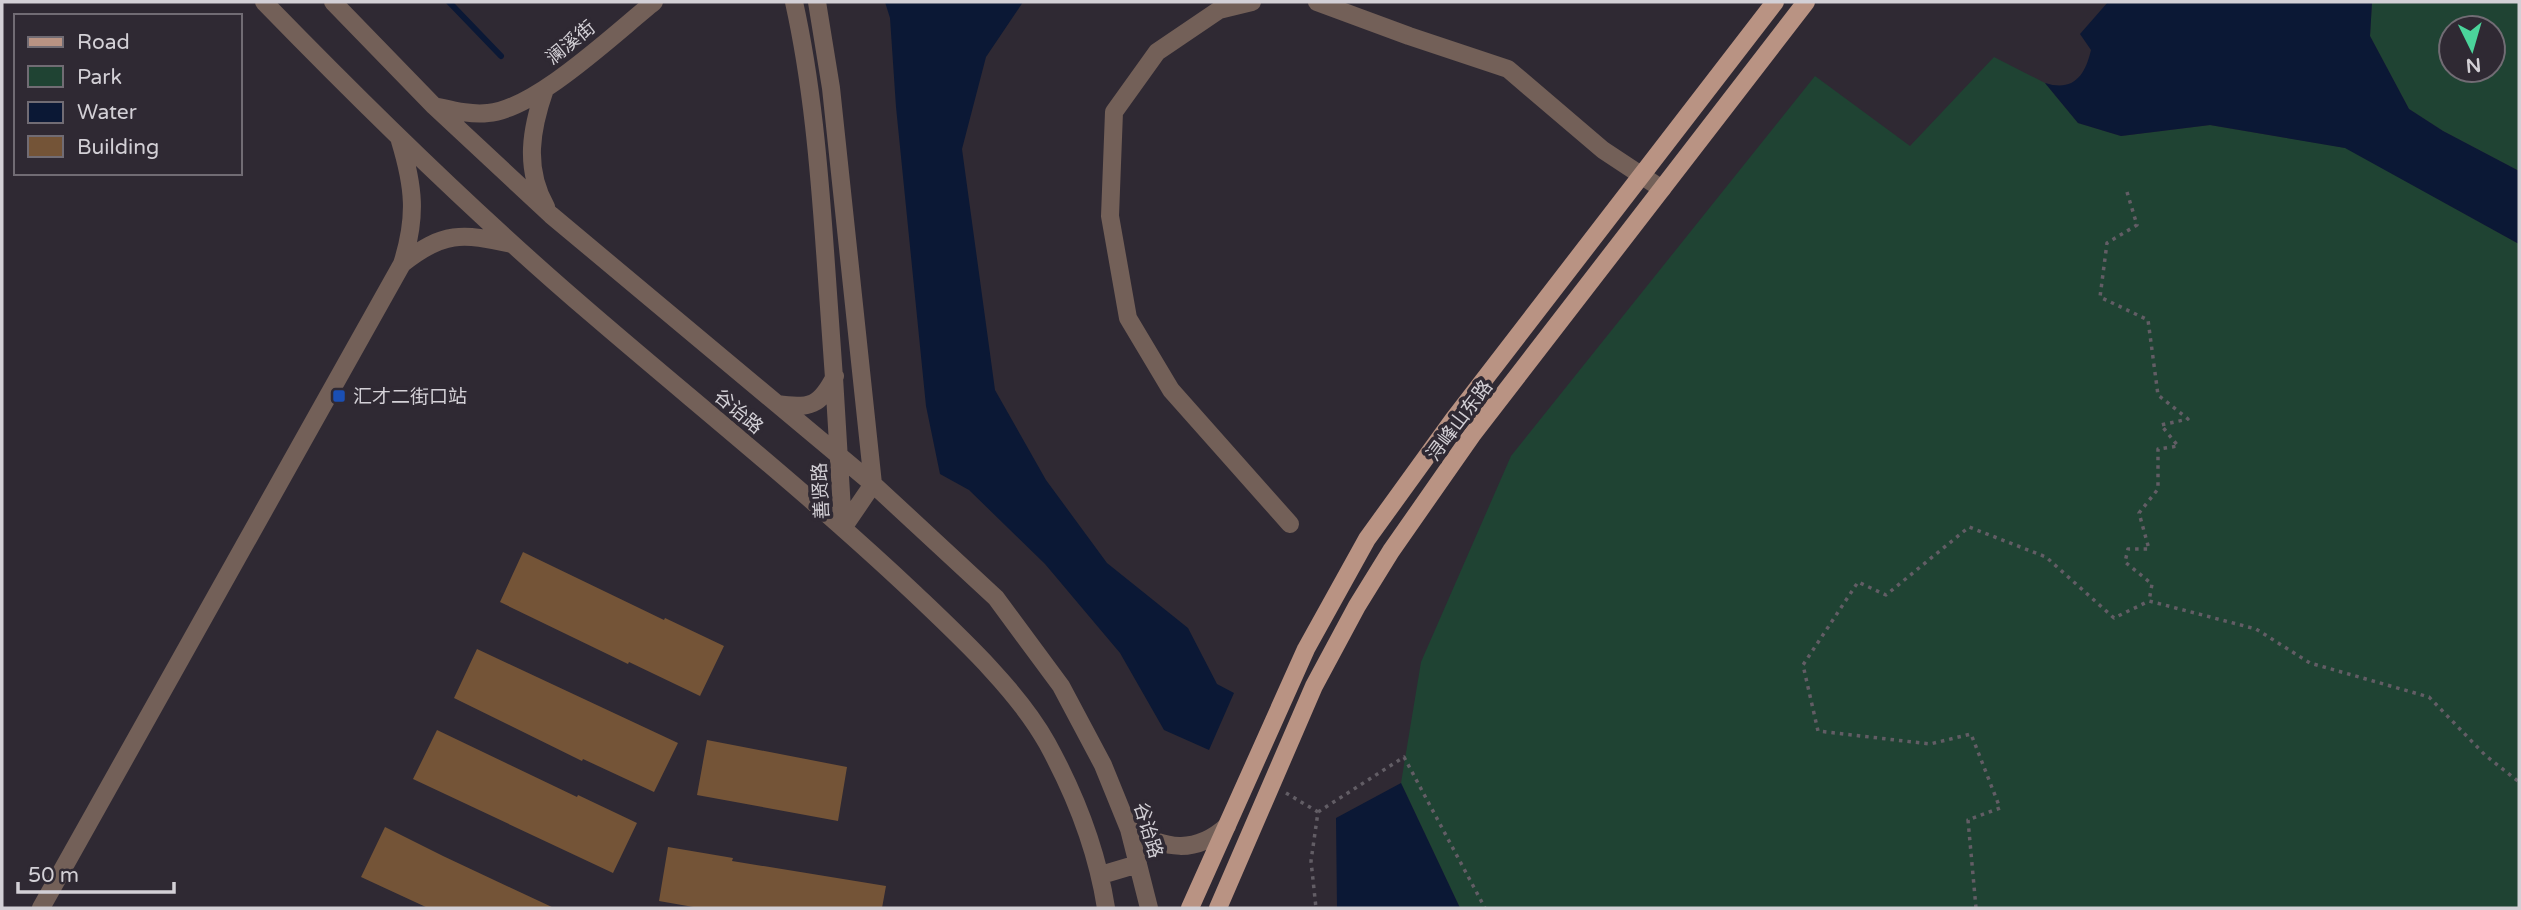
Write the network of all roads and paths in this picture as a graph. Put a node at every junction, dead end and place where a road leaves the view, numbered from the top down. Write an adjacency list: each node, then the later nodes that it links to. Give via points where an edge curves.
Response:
1 (264, 2): 12 (street, 谷诒路)
2 (333, 2): 11 (street, 谷诒路)
3 (654, 2): 10 (street, 澜溪街)
4 (817, 2): 22 (street, via 836,124)
5 (1252, 2): 23 (street, via 1219,10 1157,52 1114,112 1110,216 1128,318 1171,390)
6 (1317, 2): 13 (street, via 1508,69)
7 (1775, 2): 13 (main road, 浔峰山东路)
8 (1806, 2): 14 (main road, 浔峰山东路)
9 (792, 3): 19 (street, 善贤路, via 806,65 818,160)
10 (545, 89): 11 (street, 澜溪街, via 512,107 489,113); 16 (street, via 531,140 532,164)
11 (434, 106): 16 (street, 谷诒路)
12 (400, 140): 17 (street, 谷诒路); 18 (street, via 414,207)
13 (1642, 177): 14 (street); 29 (main road, 浔峰山东路, via 1453,420 1367,539 1306,649)
14 (1662, 189): 37 (main road, 浔峰山东路, via 1472,435 1371,584 1314,686)
15 (2127, 192): 25 (path, via 2137,225 2107,243 2100,297 2148,320 2158,395 2188,419 2161,425 2178,446 2158,449 2158,489 2139,513 2149,549 2128,549 2125,562 2152,584)
16 (551, 215): 20 (street, 谷诒路)
17 (513, 244): 18 (street, via 483,237 451,237 422,248); 24 (street, 谷诒路)
18 (402, 264): 33 (street)
19 (835, 376): 20 (street, via 817,402 799,407); 21 (street, 善贤路)
20 (778, 404): 21 (street, 谷诒路)
21 (839, 456): 22 (street, 谷诒路); 24 (street, 善贤路)
22 (873, 484): 24 (street, 善贤路); 30 (street, 谷诒路, via 996,598 1029,642 1061,687 1104,765)
23 (1290, 524)
24 (843, 528): 32 (street, 谷诒路, via 972,649 1028,715 1067,785)
25 (2149, 601): 26 (path, via 2256,629 2310,663 2429,697 2485,755); 40 (path, via 2114,618 2046,557 1969,527 1885,594 1858,582 1803,665 1818,731 1930,744 1971,734 2000,808 1968,820)
26 (2519, 782)
27 (1276, 788): 28 (path)
28 (1318, 812): 38 (path, via 1311,861); 39 (path, via 1404,757)
29 (1227, 826): 30 (street, via 1213,839 1178,846); 36 (main road, 浔峰山东路)
30 (1129, 829): 31 (street, 谷诒路)
31 (1139, 864): 32 (street); 35 (street, 谷诒路)
32 (1101, 875): 34 (street, 谷诒路)
33 (41, 908)
34 (1106, 908)
35 (1149, 908)
36 (1190, 908)
37 (1218, 908)
38 (1316, 908)
39 (1485, 908)
40 (1976, 908)

